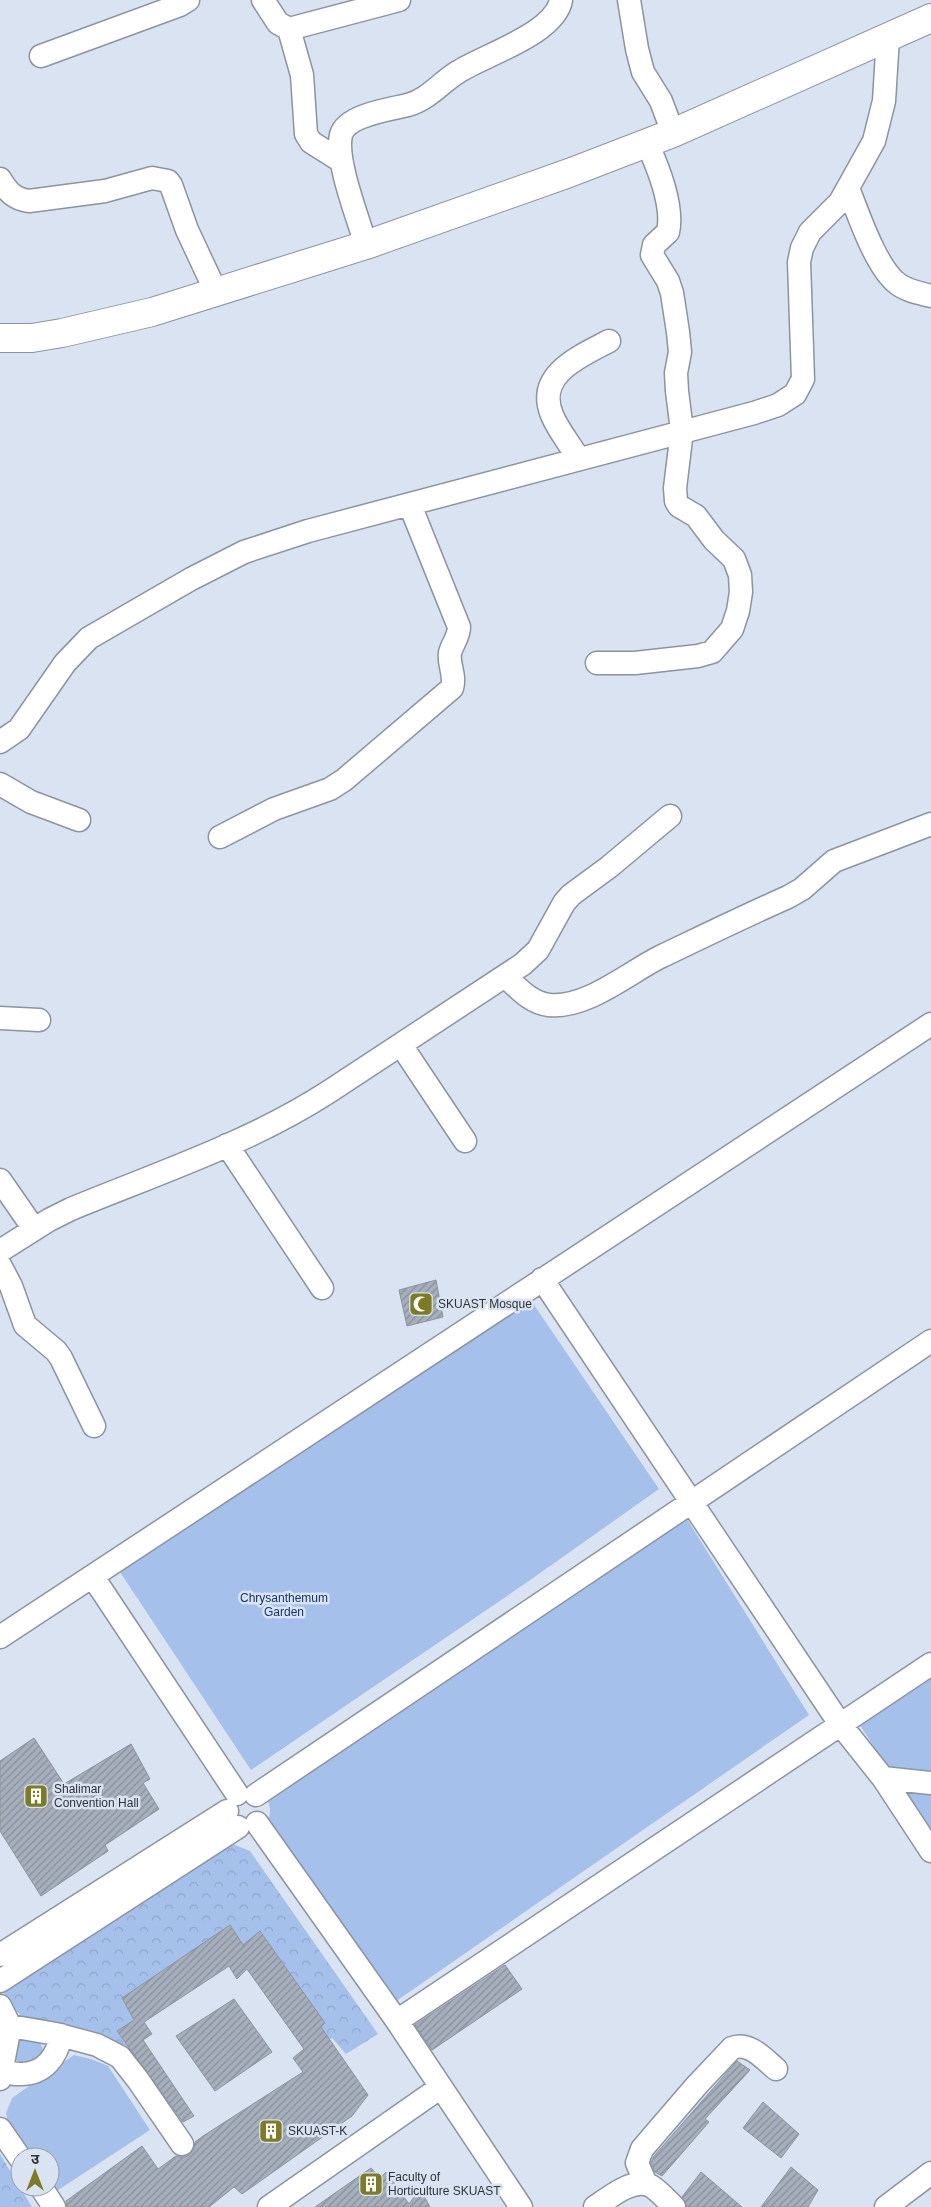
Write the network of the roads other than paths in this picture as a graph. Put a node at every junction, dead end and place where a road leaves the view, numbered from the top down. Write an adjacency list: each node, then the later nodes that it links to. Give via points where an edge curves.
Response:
1 (188, 0): 9 (street)
2 (264, 0): 7 (street, via 278,23)
3 (399, 0): 7 (street)
4 (629, 0): 10 (street, via 643,72 661,101)
5 (564, 2): 12 (street, via 541,27 457,72 423,99 355,120 341,134)
6 (931, 18): 8 (main road)
7 (289, 29): 12 (street, via 302,75 306,134 311,142)
8 (888, 37): 10 (main road); 14 (street, via 879,127)
9 (41, 56)
10 (674, 133): 11 (main road)
11 (647, 143): 15 (main road, via 569,174); 20 (street, via 661,175 669,220 668,232 654,245 652,254 668,281 674,304 680,352 676,373)
12 (341, 161): 15 (street)
13 (0, 179): 16 (street, via 12,195 29,201 105,191 152,178 168,181)
14 (848, 188): 17 (street, via 885,270 897,284); 20 (street, via 840,202 810,232 802,248 799,282 803,379 795,394 754,414)
15 (366, 245): 16 (main road)
16 (216, 292): 19 (main road, via 152,312)
17 (931, 296)
18 (610, 341): 21 (street, via 567,364 548,395 552,416)
19 (2, 343)
20 (682, 431): 21 (street); 23 (street, via 676,501 696,516 739,568 741,592 732,629 712,652 698,656 635,663)
21 (578, 458): 22 (street)
22 (410, 505): 24 (street, via 308,531 244,552 107,626 78,648 20,728); 29 (street, via 459,627 450,656 454,675 452,688 344,780 274,809)
23 (597, 663)
24 (0, 742)
25 (0, 784): 27 (street, via 31,802)
26 (670, 816): 30 (street, via 571,895 538,950)
27 (79, 820)
28 (931, 824): 30 (street, via 834,861 788,897 658,958 583,1000 552,1006 536,1003)
29 (220, 837)
30 (506, 977): 34 (street)
31 (0, 1018): 32 (street)
32 (39, 1020)
33 (931, 1024): 41 (street)
34 (401, 1045): 35 (street); 36 (street, via 301,1110)
35 (466, 1141)
36 (227, 1145): 38 (street, via 71,1209); 42 (street)
37 (0, 1180): 38 (street)
38 (34, 1229): 39 (street)
39 (0, 1251)
40 (0, 1265): 44 (street, via 25,1325 61,1358)
41 (542, 1279): 45 (street); 46 (street)
42 (322, 1288)
43 (931, 1341): 45 (street)
44 (94, 1426)
45 (691, 1502): 49 (street); 52 (street)
46 (93, 1576): 47 (street); 52 (street)
47 (0, 1637)
48 (931, 1664): 49 (street)
49 (840, 1724): 50 (street); 57 (street)
50 (883, 1778): 51 (street); 53 (street)
51 (931, 1783)
52 (243, 1810): 54 (street); 55 (street); 57 (street)
53 (931, 1851)
54 (0, 1955)
55 (0, 1981)
56 (0, 2006): 58 (street)
57 (397, 2021): 62 (street)
58 (10, 2026): 59 (street); 61 (street)
59 (61, 2036): 61 (street, via 53,2057 40,2071); 64 (street, via 97,2045 120,2057)
60 (776, 2070): 67 (street, via 750,2048 732,2048 642,2150 638,2163)
61 (1, 2074)
62 (441, 2087): 68 (street); 69 (street)
63 (0, 2129): 65 (street)
64 (182, 2144)
65 (12, 2147)
66 (931, 2173): 72 (street)
67 (646, 2184): 70 (street, via 631,2186); 71 (street)
68 (269, 2207)
69 (521, 2207)
70 (595, 2207)
71 (674, 2207)
72 (886, 2207)

